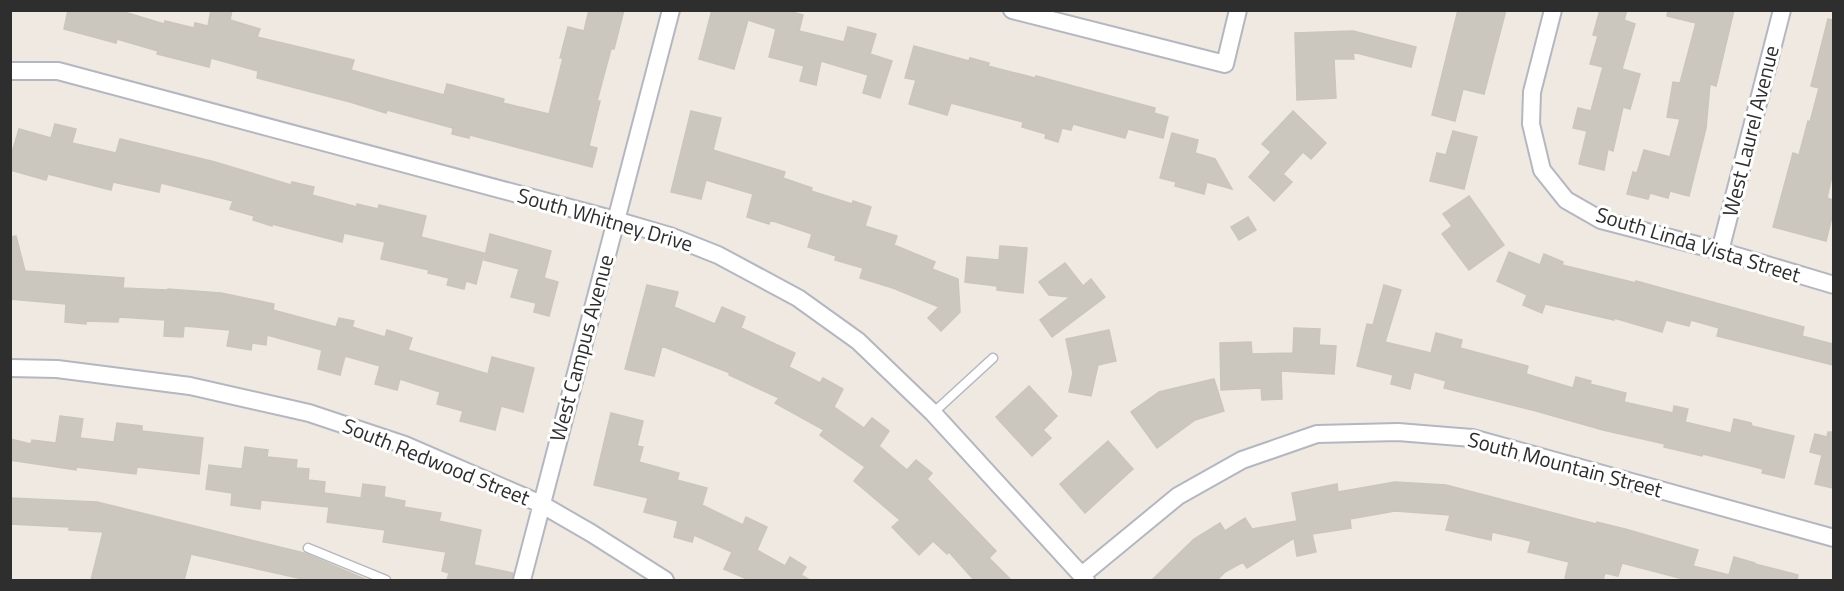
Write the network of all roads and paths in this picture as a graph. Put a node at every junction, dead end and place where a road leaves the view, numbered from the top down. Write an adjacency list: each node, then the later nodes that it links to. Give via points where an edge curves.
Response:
1 (670, 10): 7 (street, West Campus Avenue)
2 (1012, 10): 3 (street, via 1225,64)
3 (1238, 10)
4 (1553, 10): 8 (street, South Linda Vista Street, via 1532,92 1531,124 1542,170 1566,200 1600,220)
5 (1782, 10): 8 (street, West Laurel Avenue)
6 (10, 71): 7 (street, South Whitney Drive, via 58,71)
7 (615, 220): 12 (street, South Whitney Drive, via 718,255 798,298 858,341); 13 (street, West Campus Avenue)
8 (1720, 251): 9 (street, South Linda Vista Street)
9 (1833, 285)
10 (993, 358): 12 (lane)
11 (10, 368): 13 (street, South Redwood Street, via 57,369 190,386 309,413 405,445)
12 (933, 413): 16 (street, South Whitney Drive)
13 (541, 504): 18 (street, West Campus Avenue); 19 (street, South Redwood Street)
14 (1833, 538): 16 (street, South Mountain Street, via 1472,438 1398,432 1317,434 1242,460 1178,496)
15 (308, 548): 17 (lane)
16 (1084, 578)
17 (386, 580)
18 (522, 580)
19 (665, 580)

